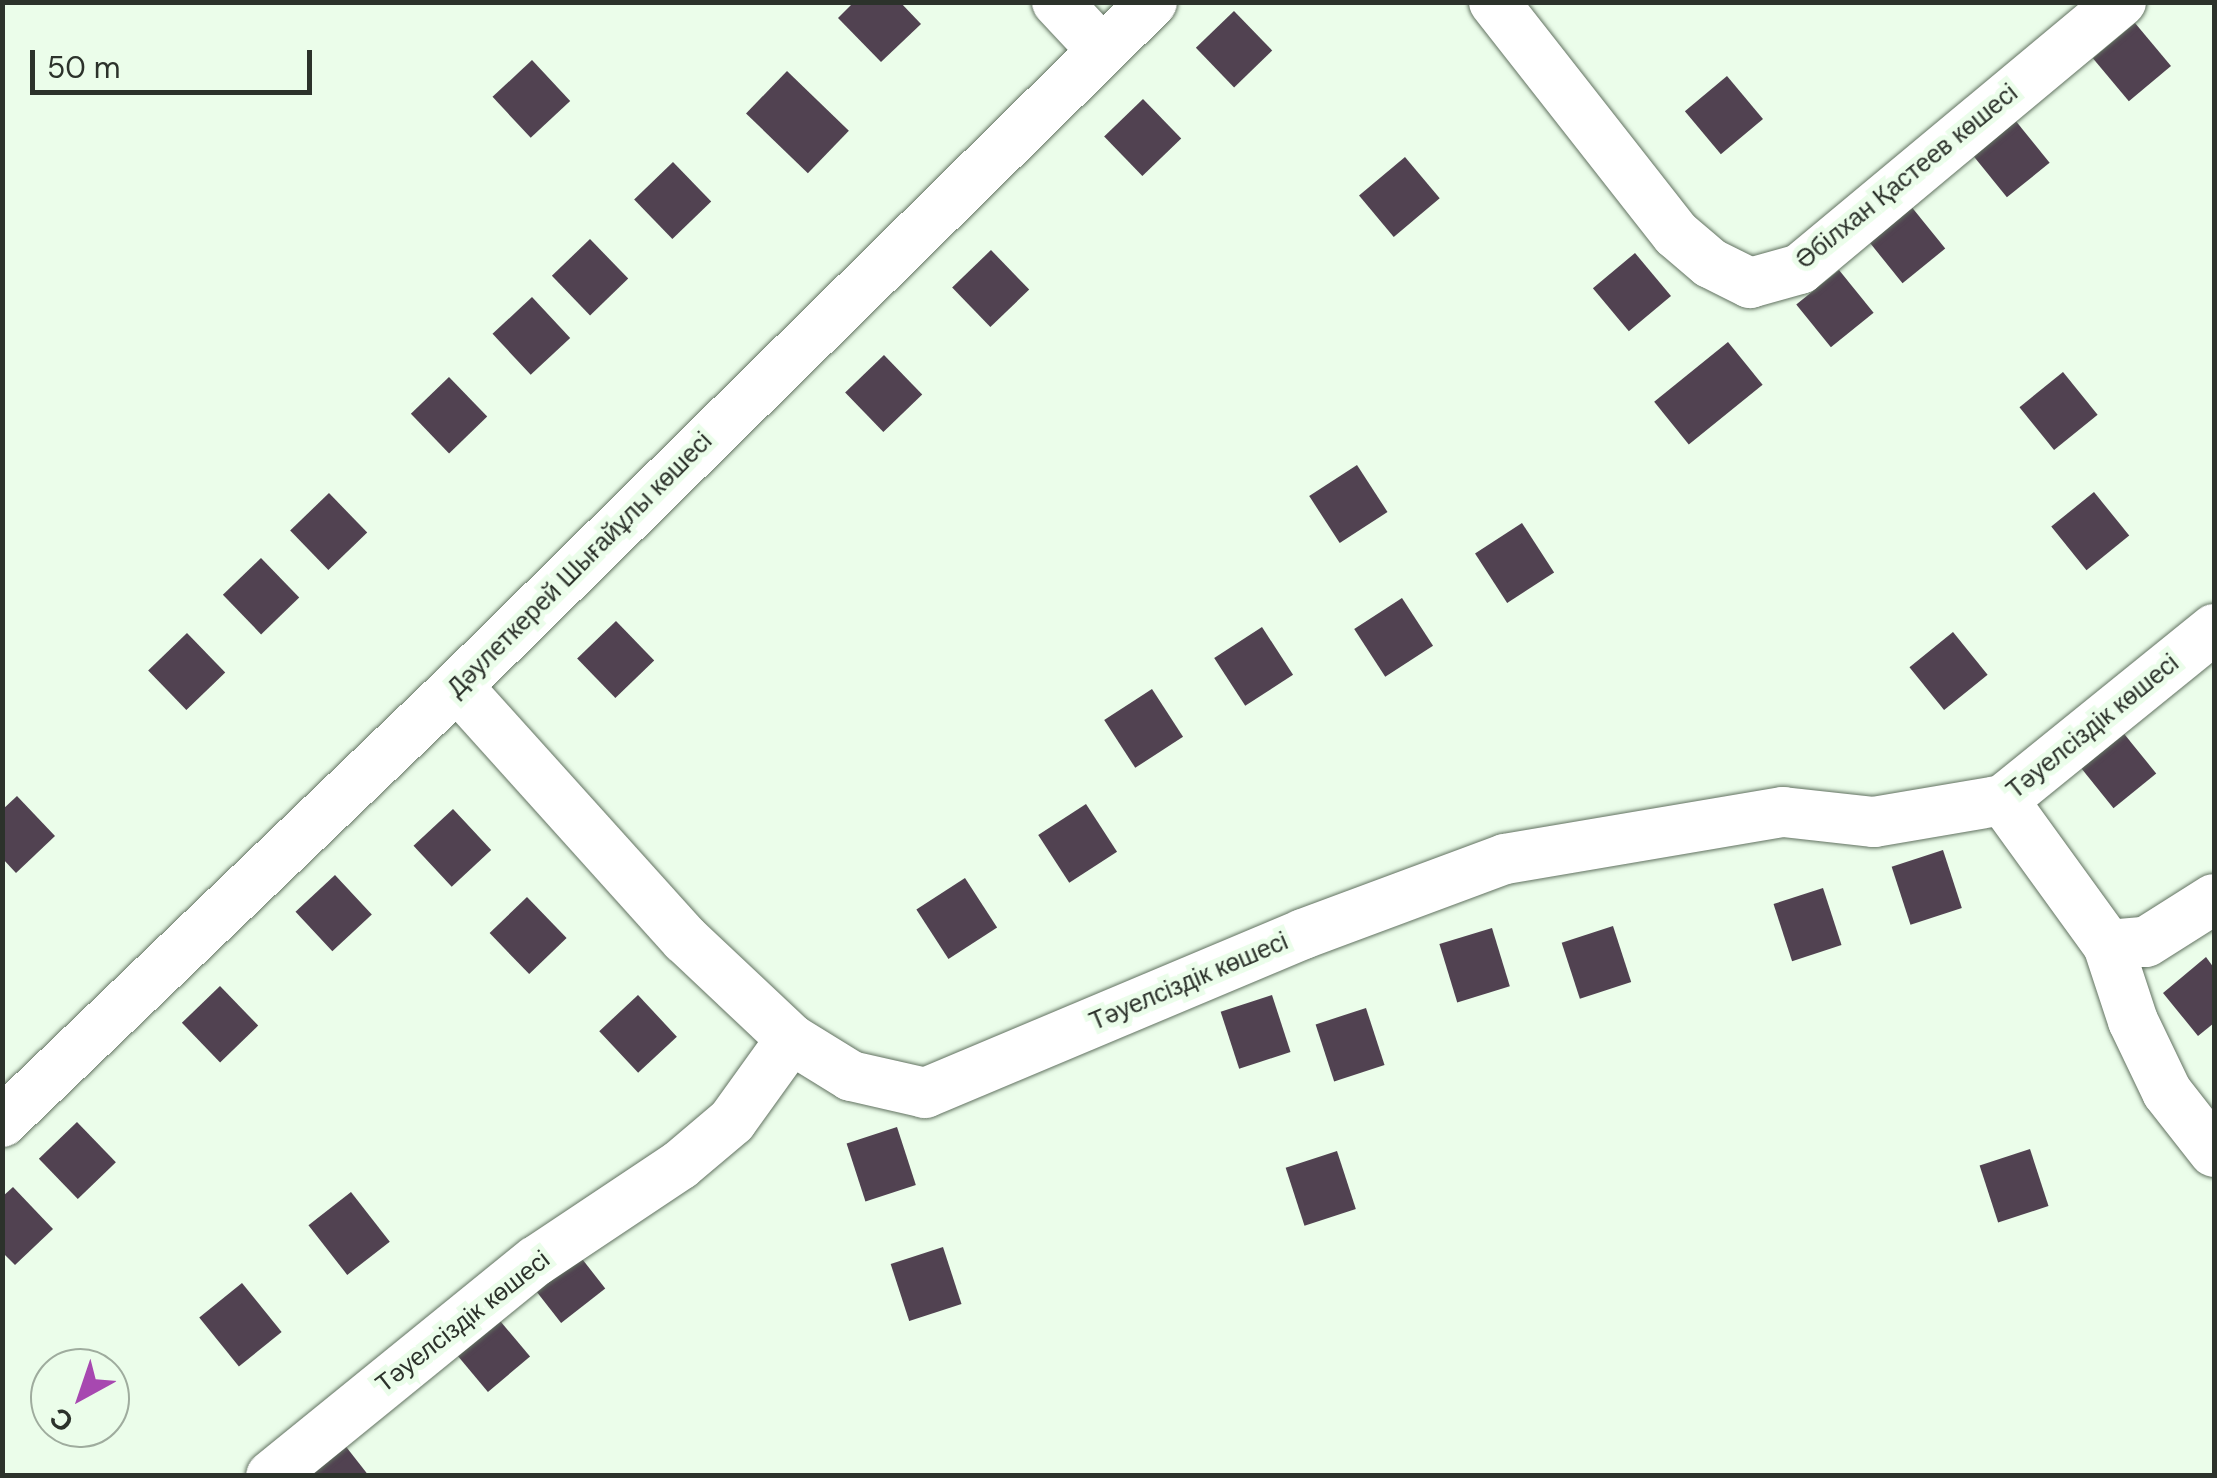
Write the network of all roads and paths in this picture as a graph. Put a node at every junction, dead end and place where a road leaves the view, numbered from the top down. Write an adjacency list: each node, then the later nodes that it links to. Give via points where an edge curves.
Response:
1 (1057, 2): 5 (street)
2 (1152, 2): 5 (street, Дәулеткерей Шығайұлы көшесі)
3 (1494, 2): 4 (street, Әбілхан Қастеев көшесі, via 1676,234 1710,263 1750,283 1800,269)
4 (2122, 2)
5 (1101, 50): 7 (street, Дәулеткерей Шығайұлы көшесі)
6 (2214, 629): 8 (street, Тәуелсіздік көшесі)
7 (458, 686): 11 (street, via 686,939); 12 (street, Дәулеткерей Шығайұлы көшесі)
8 (2003, 800): 10 (street); 11 (street, Тәуелсіздік көшесі, via 1874,822 1783,812 1506,859 1303,934 925,1092 850,1076)
9 (2214, 899): 10 (street, via 2146,942)
10 (2108, 945): 13 (street, via 2132,1021 2167,1092)
11 (791, 1039): 14 (street, Тәуелсіздік көшесі, via 732,1121 680,1165 536,1261)
12 (2, 1122)
13 (2214, 1152)
14 (271, 1476)

